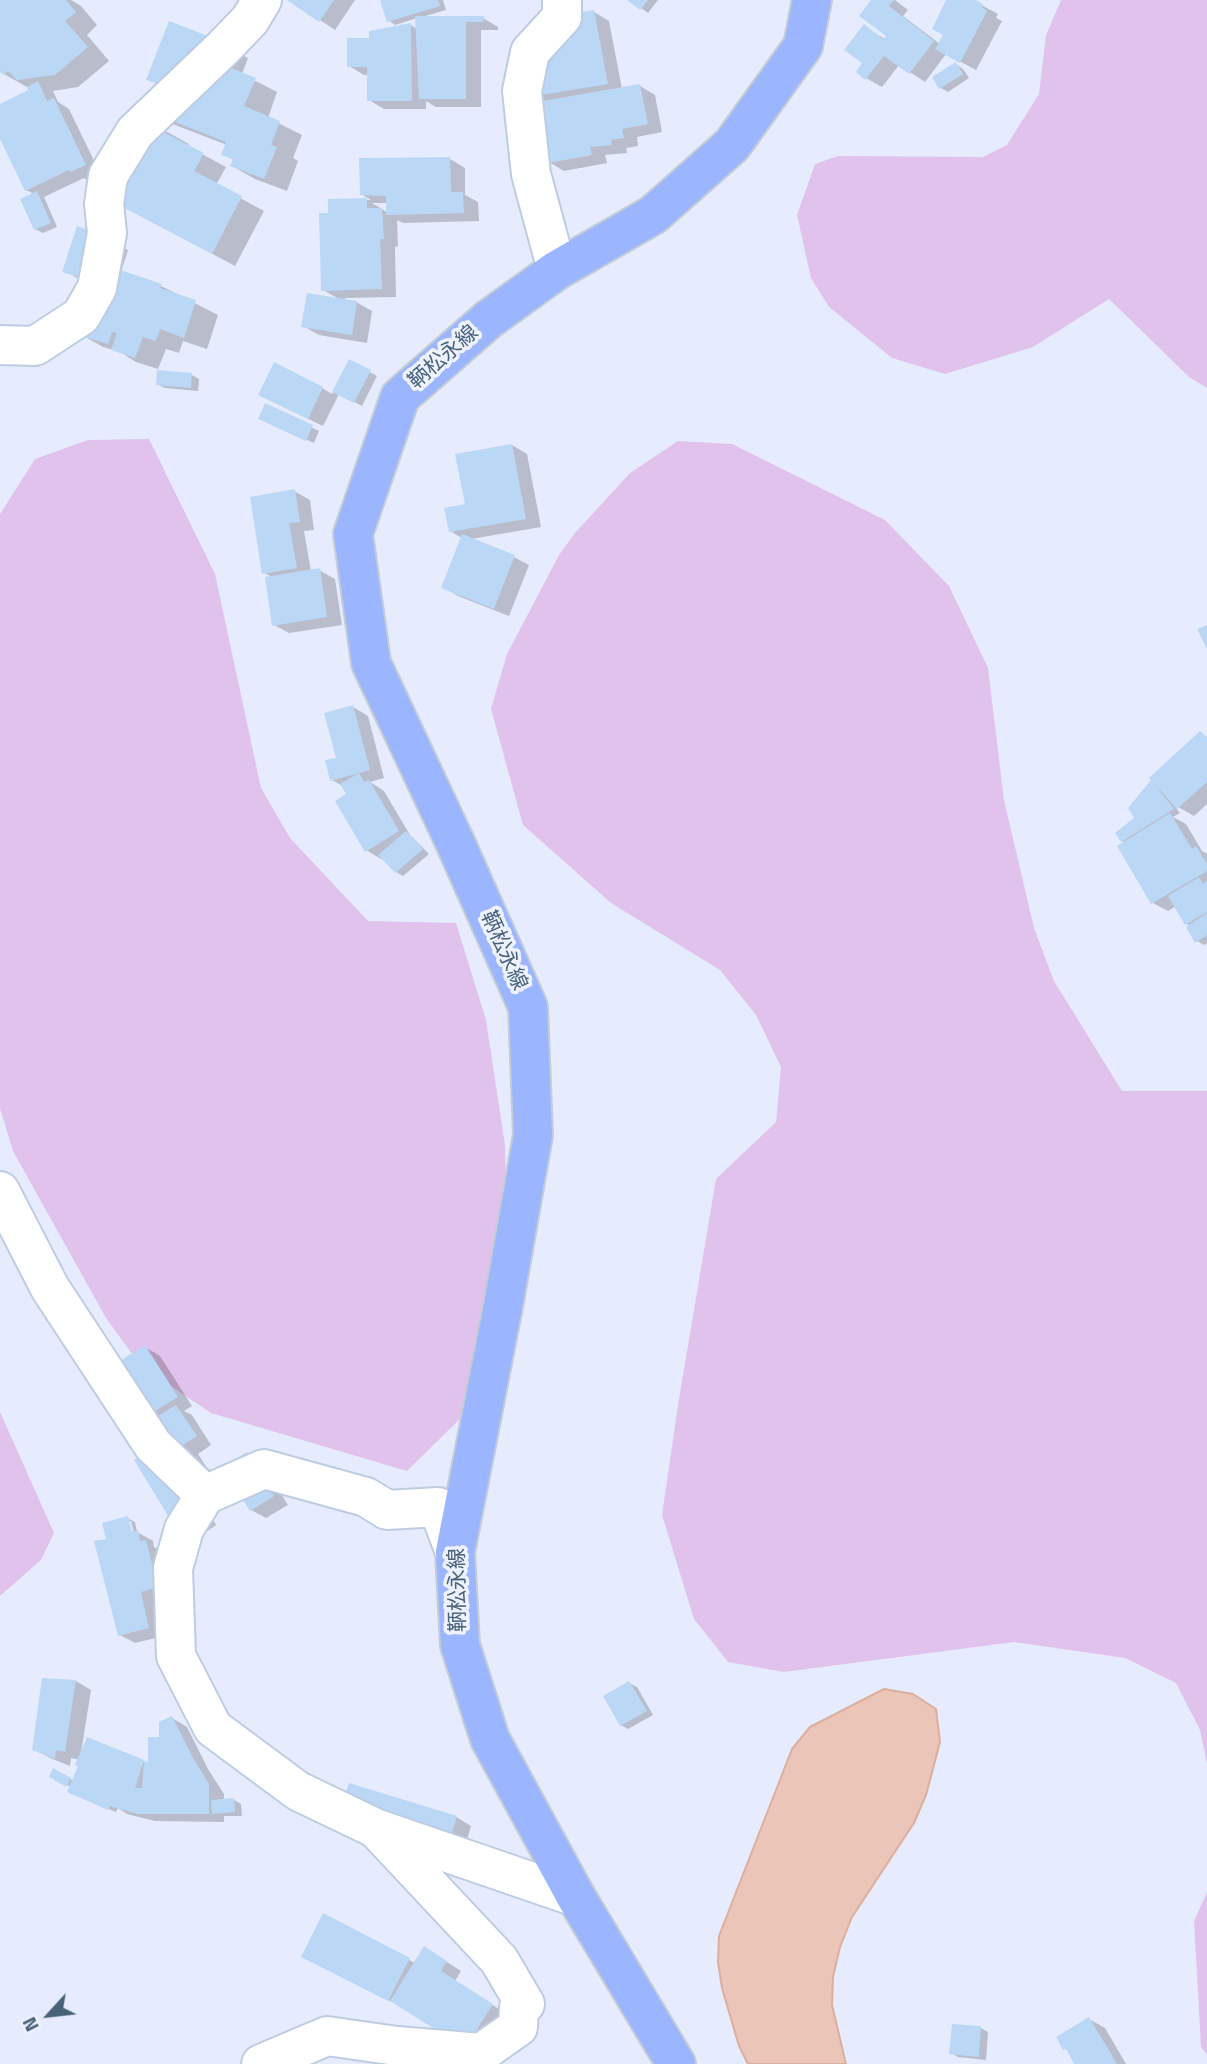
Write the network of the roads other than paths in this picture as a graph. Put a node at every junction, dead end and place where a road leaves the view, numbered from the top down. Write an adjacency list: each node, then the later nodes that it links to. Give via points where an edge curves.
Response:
1 (262, 0): 5 (street, via 250,20 135,132 108,176 104,204 107,233 97,288 81,316 35,346)
2 (562, 0): 4 (street, via 562,17 530,52 522,91 531,174)
3 (812, 0): 4 (main road, 鞆松永線, via 803,46 732,145 653,215)
4 (557, 270): 8 (main road, 鞆松永線, via 489,319 400,397 353,534 371,663 528,1007 533,1135)
5 (0, 345)
6 (0, 1191): 7 (street, via 50,1289 153,1445)
7 (205, 1495): 8 (street, via 264,1469 366,1497 387,1510 438,1507); 9 (street, via 184,1529 173,1568 176,1656 213,1728 298,1791)
8 (455, 1552): 10 (main road, 鞆松永線, via 460,1645 490,1739)
9 (375, 1828): 10 (street); 11 (street, via 499,1960 525,2004 519,2007 518,2026 481,2053 397,2046)
10 (576, 1897): 13 (main road, 鞆松永線)
11 (327, 2050): 12 (street)
12 (261, 2064)
13 (676, 2064)

